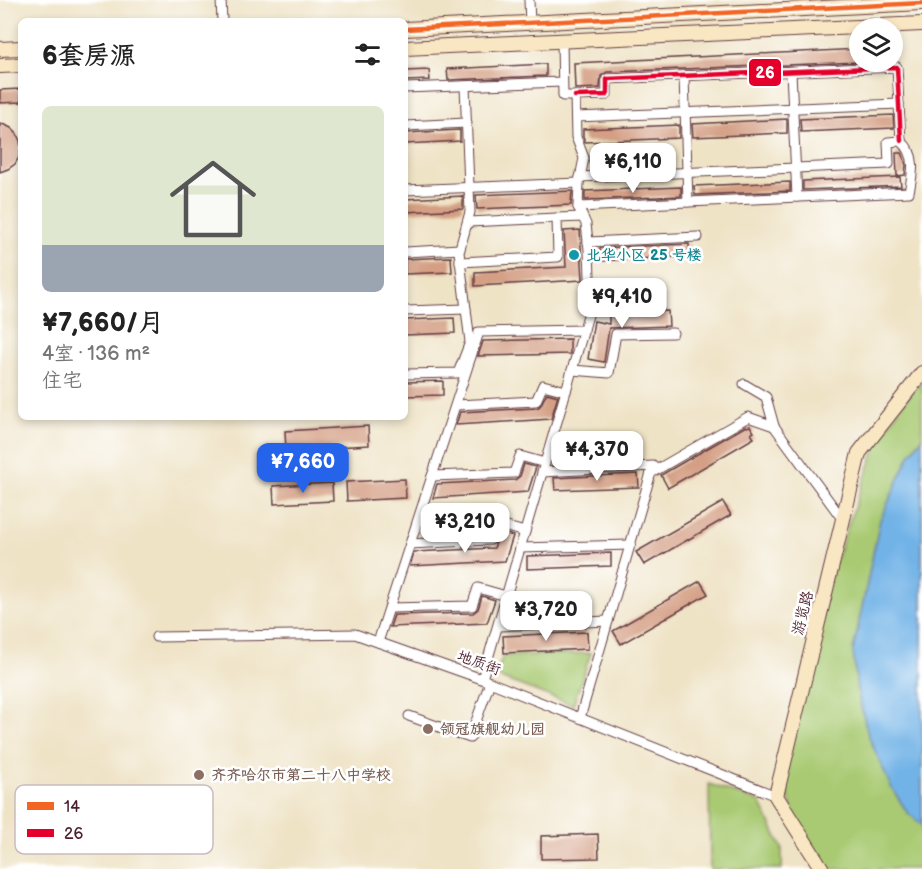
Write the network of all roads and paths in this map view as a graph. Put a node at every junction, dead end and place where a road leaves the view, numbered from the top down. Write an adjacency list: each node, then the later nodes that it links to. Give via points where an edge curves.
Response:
1 (221, 0): 4 (street)
2 (529, 0): 5 (street)
3 (922, 3): 5 (main road)
4 (222, 18)
5 (530, 24): 7 (main road)
6 (922, 24): 8 (main road)
7 (408, 30)
8 (561, 41): 10 (main road); 16 (street)
9 (18, 48): 11 (main road)
10 (408, 48)
11 (0, 49)
12 (18, 65): 13 (main road)
13 (0, 66)
14 (791, 72): 15 (street); 20 (street, via 897,67); 21 (street)
15 (684, 76): 19 (street, via 607,80 607,95); 22 (street)
16 (562, 82): 17 (street); 19 (street, via 563,96)
17 (465, 86): 18 (street); 24 (street)
18 (408, 88)
19 (575, 96): 23 (street)
20 (899, 104): 21 (street); 26 (street)
21 (793, 109): 22 (street); 27 (street)
22 (685, 113): 23 (street); 28 (street)
23 (576, 117): 29 (street, via 576,136 584,158)
24 (467, 123): 25 (street); 30 (street)
25 (408, 126)
26 (901, 141): 27 (street, via 888,142 889,164); 32 (street, via 911,153 909,192)
27 (795, 168): 28 (street); 32 (street)
28 (687, 173): 29 (street); 33 (street)
29 (579, 180): 30 (street); 34 (street)
30 (470, 188): 31 (street); 36 (street)
31 (408, 190)
32 (797, 197): 33 (street)
33 (688, 202): 34 (street)
34 (580, 212): 35 (street); 38 (street)
35 (557, 218): 36 (street); 41 (street, via 558,257)
36 (468, 222): 39 (street)
37 (698, 237): 38 (street)
38 (588, 242): 44 (street, via 591,305)
39 (460, 249): 40 (street); 41 (street)
40 (408, 252)
41 (460, 262): 42 (street)
42 (466, 309): 43 (street); 48 (street, via 470,342 458,373)
43 (408, 311)
44 (584, 330): 46 (street); 51 (street, via 479,332)
45 (673, 333): 46 (street, via 616,334 609,374)
46 (572, 370): 50 (street)
47 (922, 373): 56 (main road, 游览路, via 859,453)
48 (408, 374)
49 (744, 384): 52 (street, via 765,397)
50 (566, 391): 51 (street, via 543,385 536,401); 53 (street)
51 (456, 405): 55 (street)
52 (774, 426): 54 (street, via 748,417); 56 (street)
53 (544, 467): 54 (street, via 653,466); 55 (street, via 520,456 513,473); 57 (street)
54 (651, 473): 59 (street)
55 (432, 476): 58 (street)
56 (843, 520): 70 (main road, 游览路)
57 (525, 532): 58 (street, via 496,524 490,540); 60 (street)
58 (410, 544): 62 (street)
59 (630, 545): 60 (street); 63 (street)
60 (520, 548): 61 (street)
61 (506, 596): 62 (street, via 478,588 472,606); 64 (street)
62 (390, 608): 66 (street)
63 (608, 621): 64 (street); 69 (street)
64 (498, 626): 67 (street)
65 (156, 637): 66 (street, 地质街, via 355,634)
66 (378, 642): 67 (street, 地质街)
67 (486, 681): 68 (street, via 470,738); 69 (street, 地质街)
68 (409, 716)
69 (580, 718): 70 (street, 地质街)
70 (776, 796): 71 (main road)
71 (822, 869)

